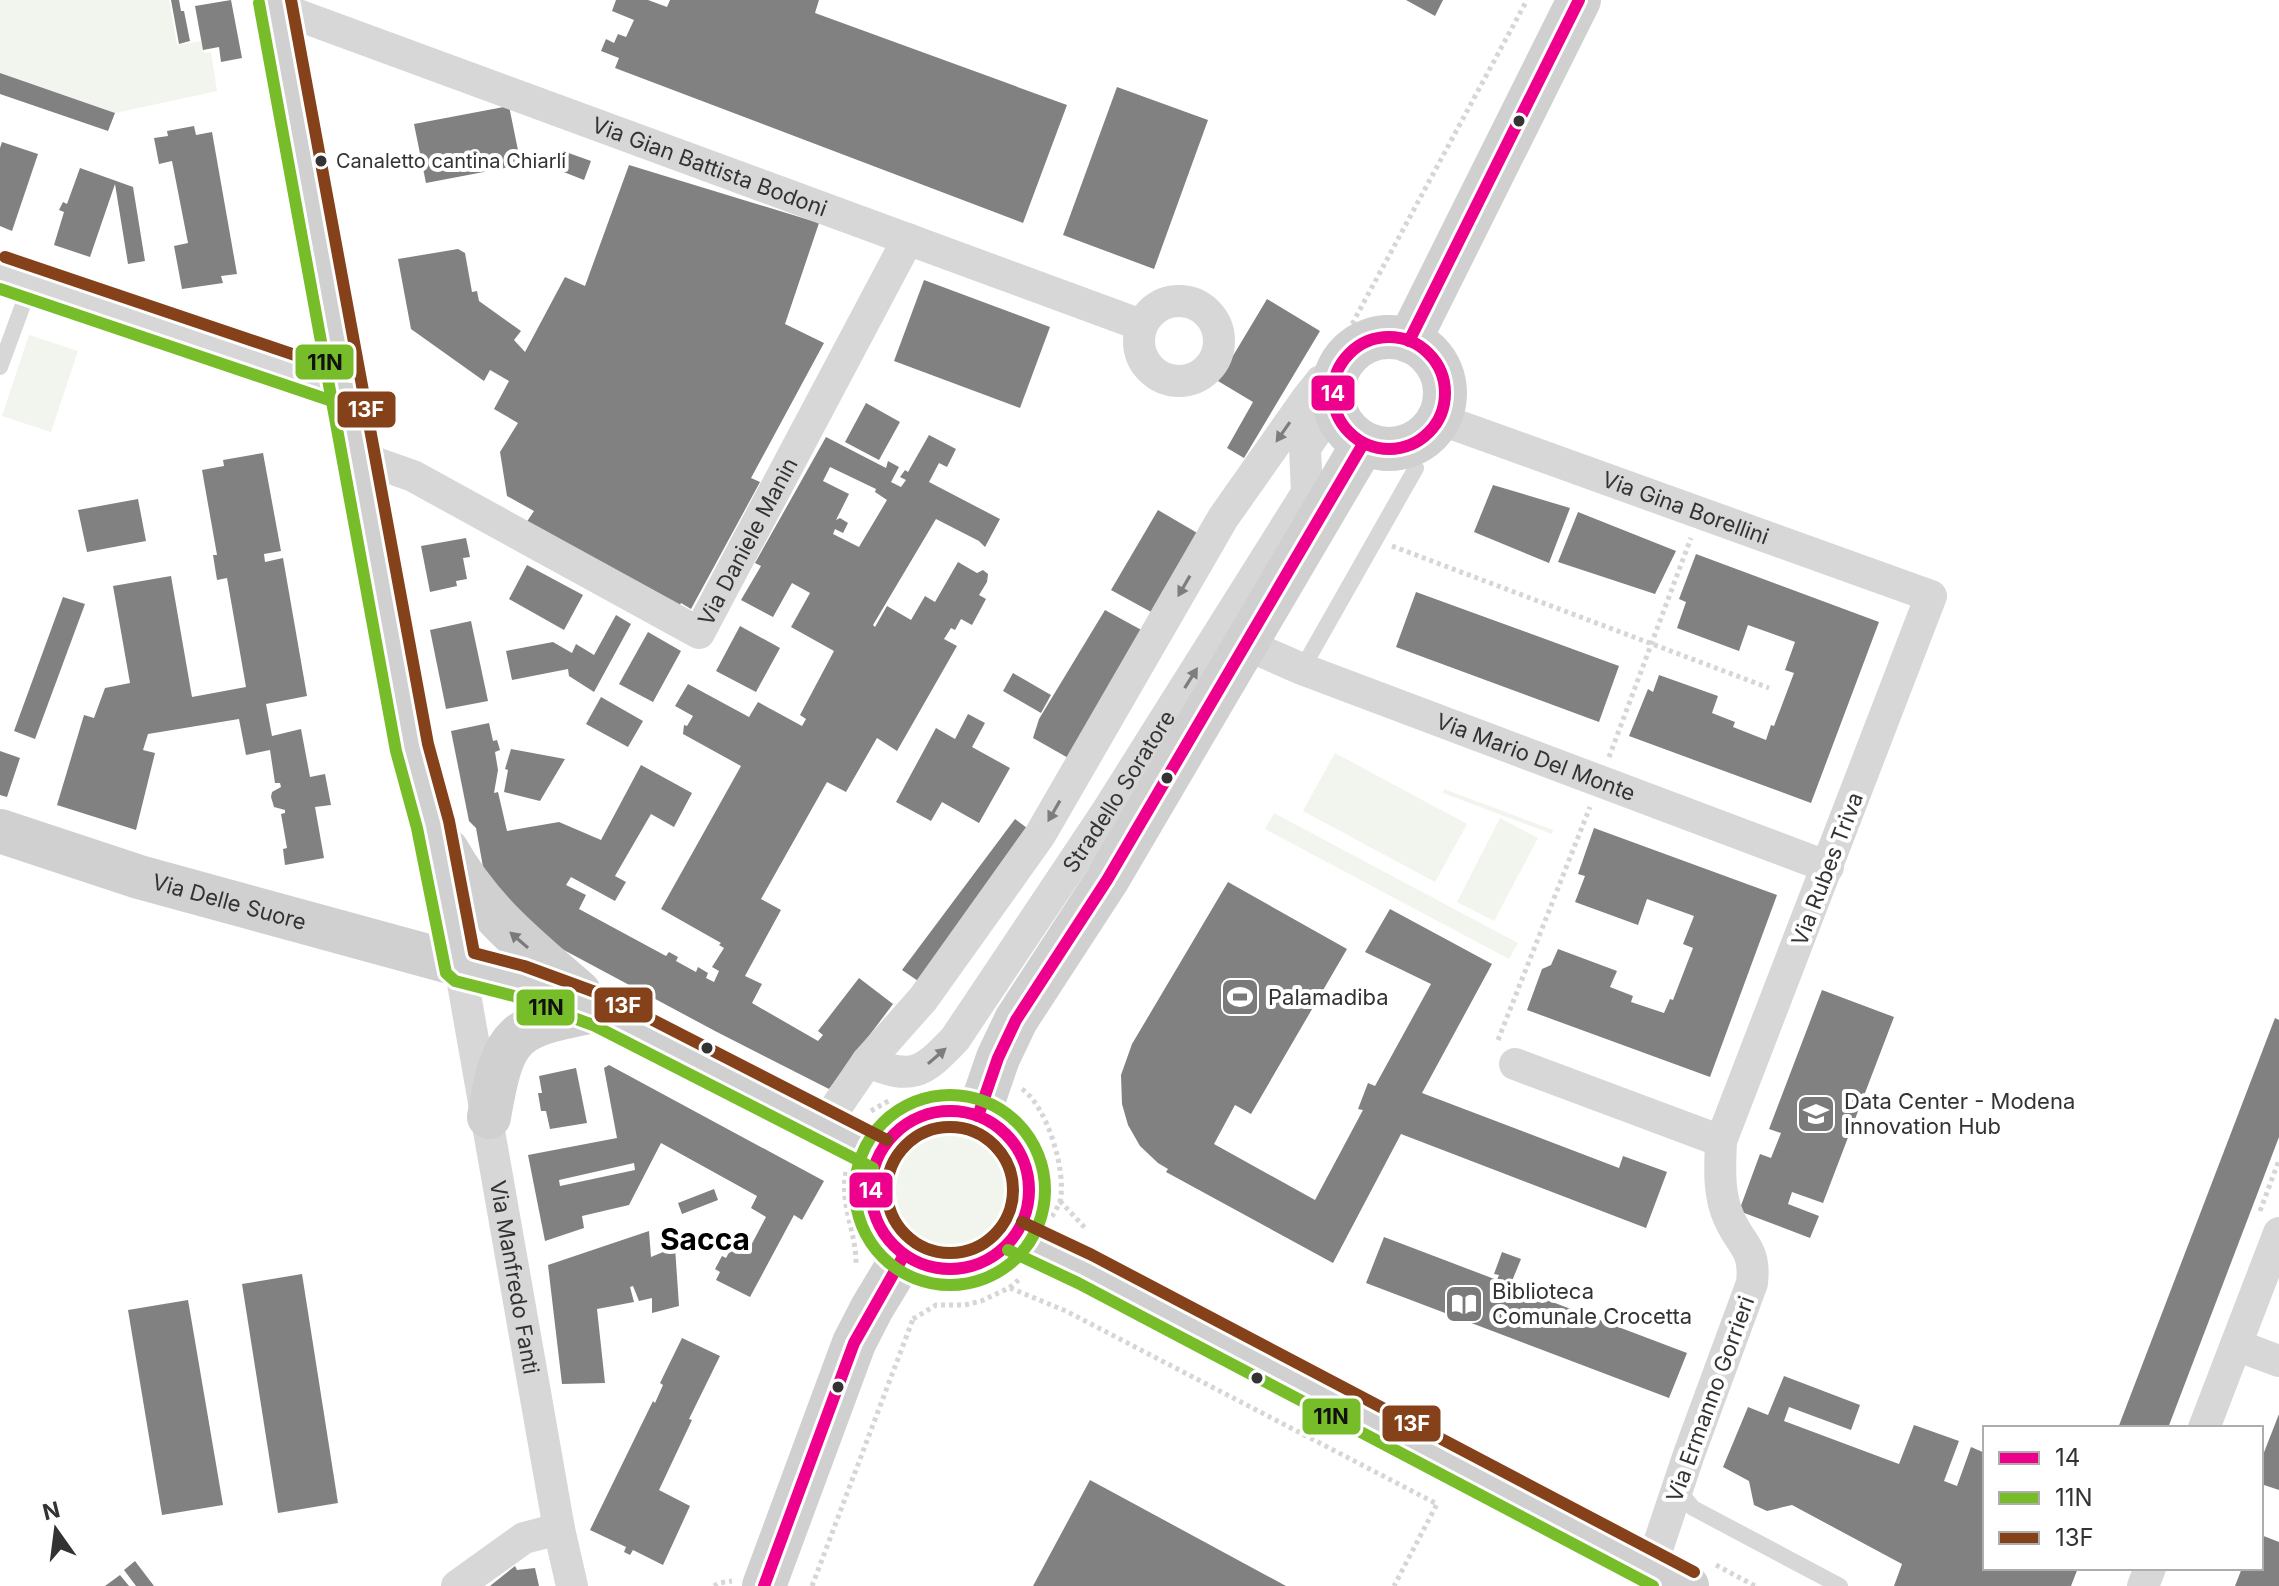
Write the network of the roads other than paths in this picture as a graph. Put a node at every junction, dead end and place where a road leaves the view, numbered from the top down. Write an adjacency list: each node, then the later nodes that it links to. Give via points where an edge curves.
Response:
1 (1579, 0): 7 (street)
2 (276, 4): 3 (street, Via Gian Battista Bodoni); 10 (street)
3 (908, 239): 6 (street, Via Gian Battista Bodoni); 14 (street, Via Daniele Manin, via 699,633 413,476)
4 (0, 272): 5 (street)
5 (31, 283): 8 (lane); 10 (street)
6 (1141, 325)
7 (1409, 341): 9 (street, via 1389,337 1361,344); 11 (street, via 1428,352 1444,378)
8 (0, 367)
9 (1330, 388): 12 (street, via 1344,427); 13 (street, Stradello Soratore); 16 (street, Stradello Soratore, one-way to 16)
10 (346, 389): 14 (street)
11 (1439, 419): 12 (street, via 1411,446 1395,450); 17 (street, Via Gina Borellini)
12 (1363, 444): 18 (street)
13 (1305, 448): 16 (street, Stradello Soratore); 25 (street, Stradello Soratore, one-way to 13, via 904,1074 917,1071 955,1039 1106,813 1307,493)
14 (359, 462): 20 (street, via 412,748)
15 (1416, 468): 19 (lane)
16 (1223, 518): 25 (street, Stradello Soratore, one-way to 25, via 1040,835 923,999)
17 (1931, 596): 22 (street, Via Rubes Triva)
18 (1245, 644): 19 (street, Via Mario Del Monte); 27 (street, via 1107,880 1016,1020)
19 (1302, 669): 22 (street, Via Mario Del Monte)
20 (433, 824): 23 (street); 24 (street, one-way to 20, via 491,914 465,882)
21 (0, 831): 23 (street, Via Delle Suore, via 139,877)
22 (1828, 867): 30 (street, Via Rubes Triva)
23 (460, 966): 24 (street, Via Delle Suore); 28 (street, Via Manfredo Fanti)
24 (599, 1010): 28 (street, via 542,1022 512,1041 497,1072); 29 (street)
25 (867, 1062): 29 (street, Stradello Soratore)
26 (1515, 1064): 30 (street)
27 (978, 1116): 31 (street, via 945,1112 914,1120); 33 (street, via 1001,1129 1024,1161 1029,1200)
28 (489, 1117): 39 (street, Via Manfredo Fanti)
29 (824, 1125): 31 (street)
30 (1721, 1141): 38 (street, Via Ermanno Gorrieri, via 1723,1200 1754,1268)
31 (880, 1154): 34 (street, via 871,1185 875,1217)
32 (2279, 1233): 35 (street)
33 (1015, 1236): 34 (street, via 995,1255 970,1267); 40 (street)
34 (895, 1271): 43 (street, via 854,1343)
35 (2236, 1345): 36 (street); 37 (street)
36 (2279, 1361)
37 (2205, 1426)
38 (1677, 1489): 40 (street, Via Ermanno Gorrieri); 44 (lane, via 1693,1508)
39 (559, 1529): 41 (street, via 524,1538); 42 (street, Via Manfredo Fanti)
40 (1669, 1576)
41 (457, 1586)
42 (572, 1586)
43 (764, 1586)
44 (1840, 1586)

